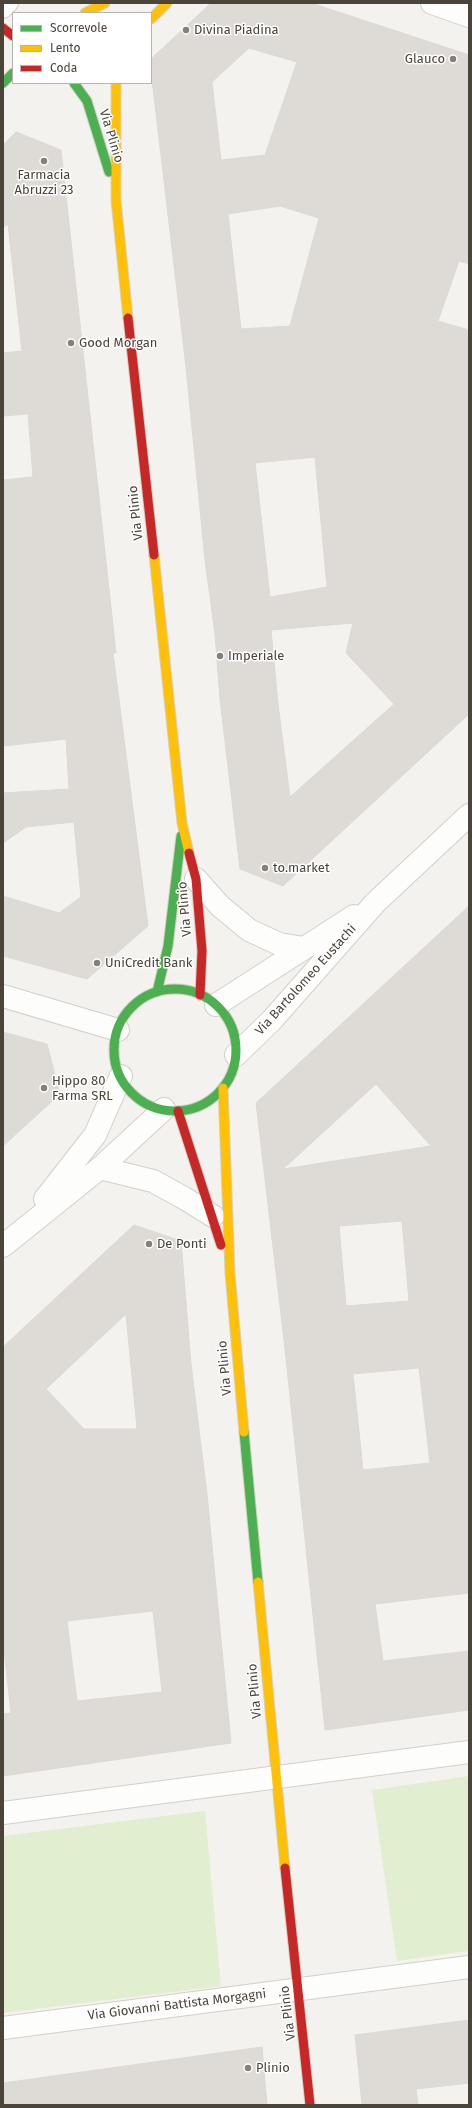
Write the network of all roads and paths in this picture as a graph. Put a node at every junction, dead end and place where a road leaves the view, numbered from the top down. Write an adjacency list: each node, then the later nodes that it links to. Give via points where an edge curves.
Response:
1 (9, 3): 5 (lane)
2 (105, 3): 6 (street)
3 (167, 3): 8 (street)
4 (432, 3): 7 (street)
5 (3, 9)
6 (87, 12)
7 (469, 16)
8 (152, 18)
9 (3, 28): 10 (street)
10 (12, 35)
11 (12, 74): 12 (street)
12 (3, 83)
13 (75, 84): 15 (street, Via Plinio, via 87,101)
14 (116, 84): 15 (street, Via Plinio)
15 (116, 200): 17 (street, Via Plinio)
16 (469, 815): 19 (street, Via Bartolomeo Eustachi)
17 (182, 823): 18 (street, Via Plinio); 21 (street, Via Plinio, via 168,946)
18 (196, 879): 20 (street, Via Bartolomeo Eustachi, via 220,906 249,930 279,944); 23 (street, Via Plinio)
19 (375, 903): 20 (street, Via Bartolomeo Eustachi); 25 (street, Via Bartolomeo Eustachi, via 272,1020)
20 (304, 948): 23 (street, Via Bartolomeo Eustachi)
21 (157, 992): 23 (street, via 178,990); 24 (street, via 133,1006)
22 (3, 996): 24 (street)
23 (208, 1000): 25 (street, Via Bartolomeo Eustachi, via 226,1016 234,1033)
24 (118, 1030): 26 (street, via 114,1053)
25 (236, 1055): 27 (street, Via Bartolomeo Eustachi)
26 (121, 1076): 28 (street, via 130,1090 143,1102); 31 (street, via 95,1135 74,1164)
27 (223, 1088): 28 (street, Via Bartolomeo Eustachi, via 201,1105); 32 (street, Via Plinio)
28 (171, 1110): 29 (street); 30 (street, Via Plinio)
29 (100, 1168): 30 (street, via 153,1181); 31 (street)
30 (213, 1216): 32 (street, Via Plinio)
31 (10, 1239)
32 (230, 1274): 34 (street, Via Plinio)
33 (469, 1752): 34 (street)
34 (276, 1777): 35 (street); 37 (street, Via Plinio)
35 (3, 1812)
36 (469, 1967): 37 (street, Via Giovanni Battista Morgagni)
37 (297, 1990): 38 (street, Via Giovanni Battista Morgagni); 39 (street, Via Plinio)
38 (3, 2028)
39 (310, 2105)

